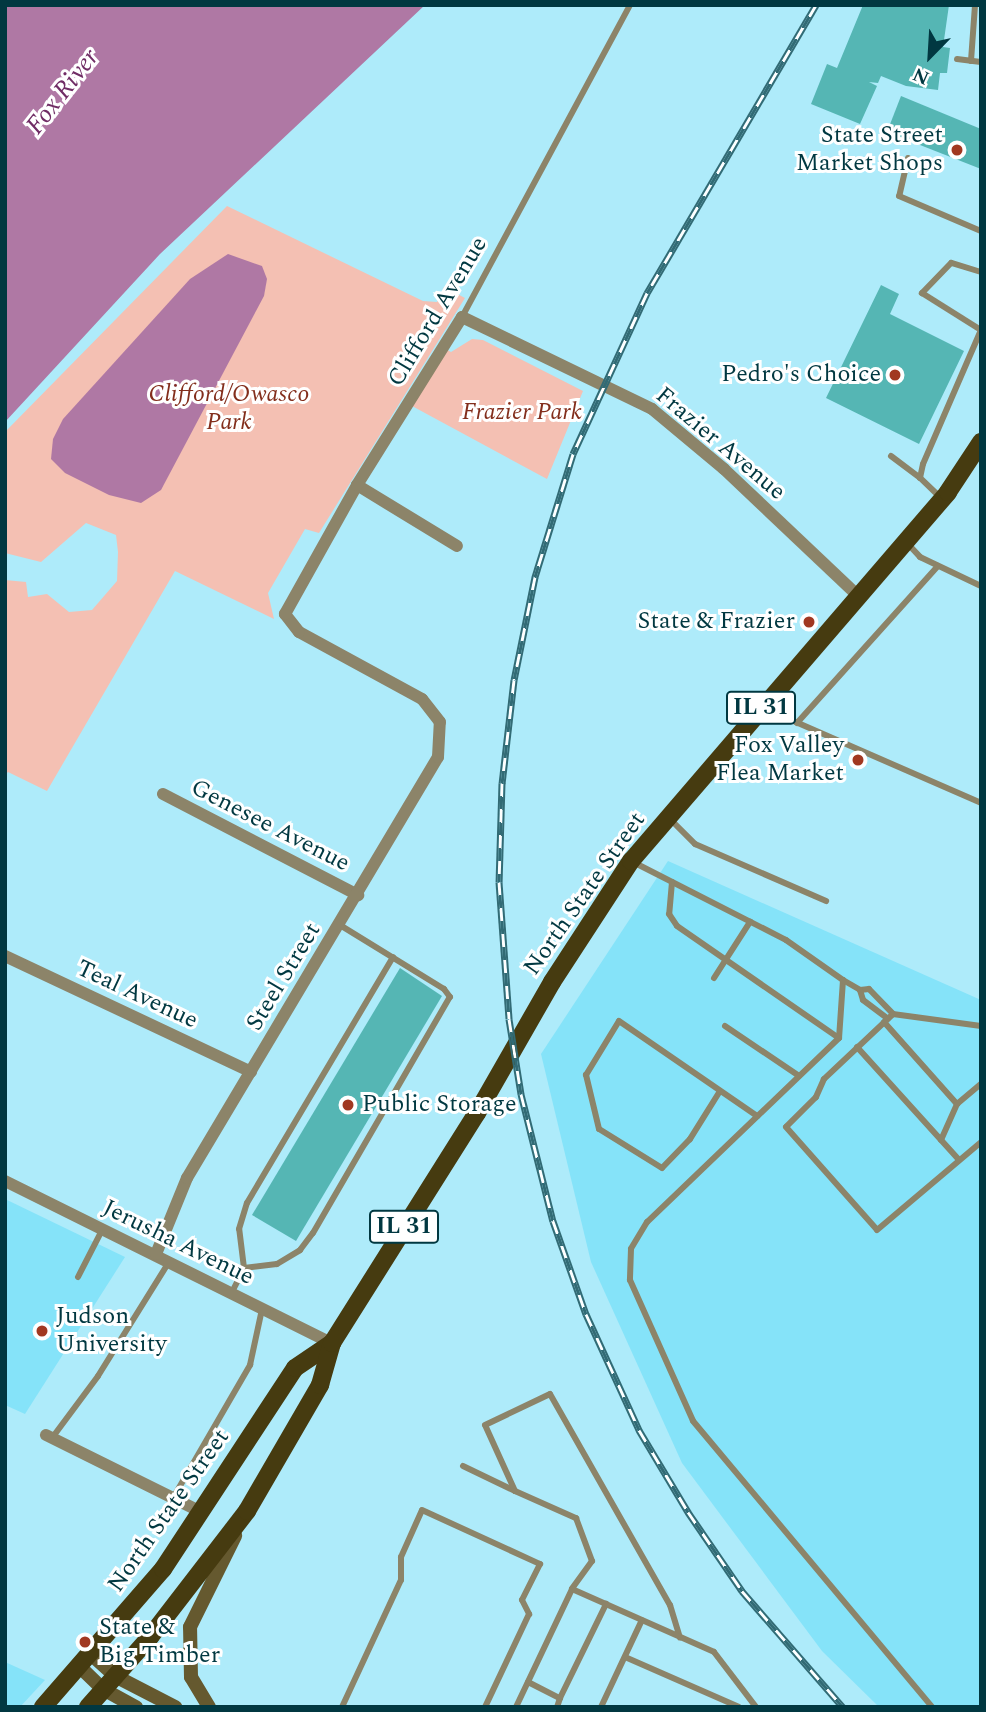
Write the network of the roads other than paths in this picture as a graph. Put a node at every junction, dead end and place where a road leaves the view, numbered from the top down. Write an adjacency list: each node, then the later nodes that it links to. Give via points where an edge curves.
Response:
1 (630, 5): 9 (lane, Clifford Avenue)
2 (975, 5): 4 (lane)
3 (957, 59): 4 (lane)
4 (971, 61): 5 (lane)
5 (981, 62)
6 (908, 158): 7 (lane, via 899,195)
7 (981, 231)
8 (981, 272): 10 (lane, via 951,263 922,293)
9 (462, 317): 14 (street, Clifford Avenue); 20 (street, Frazier Avenue, via 652,409 724,469)
10 (981, 330): 13 (lane)
11 (981, 442): 15 (main road, North State Street / IL 31)
12 (891, 456): 13 (lane)
13 (920, 478): 15 (lane)
14 (357, 485): 17 (street); 22 (street, Clifford Avenue, via 286,605 285,614 299,632 422,699)
15 (942, 499): 16 (main road, North State Street / IL 31)
16 (905, 541): 18 (lane, via 919,557); 20 (main road, North State Street / IL 31)
17 (457, 545)
18 (938, 566): 19 (lane); 23 (lane)
19 (981, 586)
20 (856, 594): 21 (main road, North State Street / IL 31)
21 (761, 707): 23 (lane); 26 (main road, North State Street / IL 31)
22 (440, 722): 29 (street, Steel Street, via 442,738 429,779)
23 (797, 723): 25 (lane)
24 (163, 794): 29 (street, Genesee Avenue)
25 (981, 803)
26 (668, 817): 27 (main road, North State Street / IL 31); 30 (lane, via 695,844)
27 (631, 861): 28 (lane); 61 (main road, North State Street / IL 31)
28 (672, 882): 31 (lane); 35 (lane, via 669,914 677,926)
29 (358, 895): 32 (street, Steel Street)
30 (826, 901)
31 (750, 922): 35 (lane); 37 (lane, via 814,957)
32 (340, 925): 34 (lane); 44 (street, Steel Street)
33 (5, 956): 44 (street, Teal Avenue)
34 (393, 957): 57 (lane, via 247,1203 239,1229); 57 (lane, via 444,989 450,997 445,1011 300,1250 277,1264)
35 (725, 960): 36 (lane); 42 (lane)
36 (714, 978)
37 (843, 980): 38 (lane); 42 (lane)
38 (860, 990): 39 (lane, via 863,1000); 39 (lane, via 869,989)
39 (888, 1018): 41 (lane); 43 (lane); 48 (lane)
40 (725, 1026): 45 (lane)
41 (981, 1026)
42 (838, 1038): 45 (lane)
43 (857, 1047): 50 (lane); 52 (lane, via 786,1127 877,1230)
44 (251, 1072): 55 (street, Steel Street, via 187,1178)
45 (799, 1076): 49 (lane)
46 (981, 1084): 48 (lane)
47 (720, 1091): 47 (lane, via 619,1021 586,1075 599,1129 662,1168 690,1139); 49 (lane)
48 (957, 1104): 50 (lane)
49 (757, 1116): 89 (lane, via 647,1222 631,1249 630,1280 693,1421)
50 (941, 1140): 52 (lane)
51 (981, 1142): 52 (lane)
52 (959, 1160)
53 (5, 1181): 54 (street, Jerusha Avenue)
54 (103, 1228): 55 (street, Jerusha Avenue); 58 (lane)
55 (156, 1254): 56 (street, Jerusha Avenue)
56 (170, 1261): 59 (street, Jerusha Avenue); 62 (lane, via 98,1376)
57 (244, 1268): 59 (lane)
58 (78, 1277)
59 (232, 1292): 60 (street, Jerusha Avenue)
60 (262, 1308): 61 (street, Jerusha Avenue); 65 (lane, via 250,1365)
61 (332, 1343): 66 (main road, North State Street / IL 31, via 320,1385); 67 (main road, North State Street / IL 31, via 295,1368)
62 (49, 1437): 65 (street)
63 (463, 1466): 64 (lane)
64 (515, 1491): 68 (lane, via 576,1518 592,1560); 71 (lane, via 485,1425 550,1394 670,1605)
65 (173, 1498): 67 (street)
66 (247, 1511): 74 (main road, North State Street / IL 31); 81 (main road, via 190,1628 191,1677)
67 (201, 1512): 73 (main road, North State Street / IL 31, via 163,1569)
68 (572, 1588): 69 (lane); 75 (lane)
69 (606, 1604): 70 (lane); 76 (lane)
70 (642, 1620): 71 (lane); 72 (lane)
71 (680, 1637): 88 (lane, via 714,1652)
72 (625, 1657): 86 (lane); 87 (lane)
73 (86, 1661): 74 (main road); 77 (main road, North State Street / IL 31)
74 (109, 1682): 78 (main road, North State Street / IL 31); 79 (main road); 80 (main road)
75 (527, 1682): 76 (lane); 84 (lane)
76 (560, 1698): 85 (lane)
77 (43, 1707)
78 (88, 1707)
79 (136, 1707)
80 (175, 1707)
81 (209, 1707)
82 (342, 1707): 83 (lane, via 401,1580 401,1557 422,1510 540,1564 522,1600 529,1615)
83 (485, 1707)
84 (516, 1707)
85 (556, 1707)
86 (601, 1707)
87 (739, 1707)
88 (756, 1707)
89 (932, 1707)

